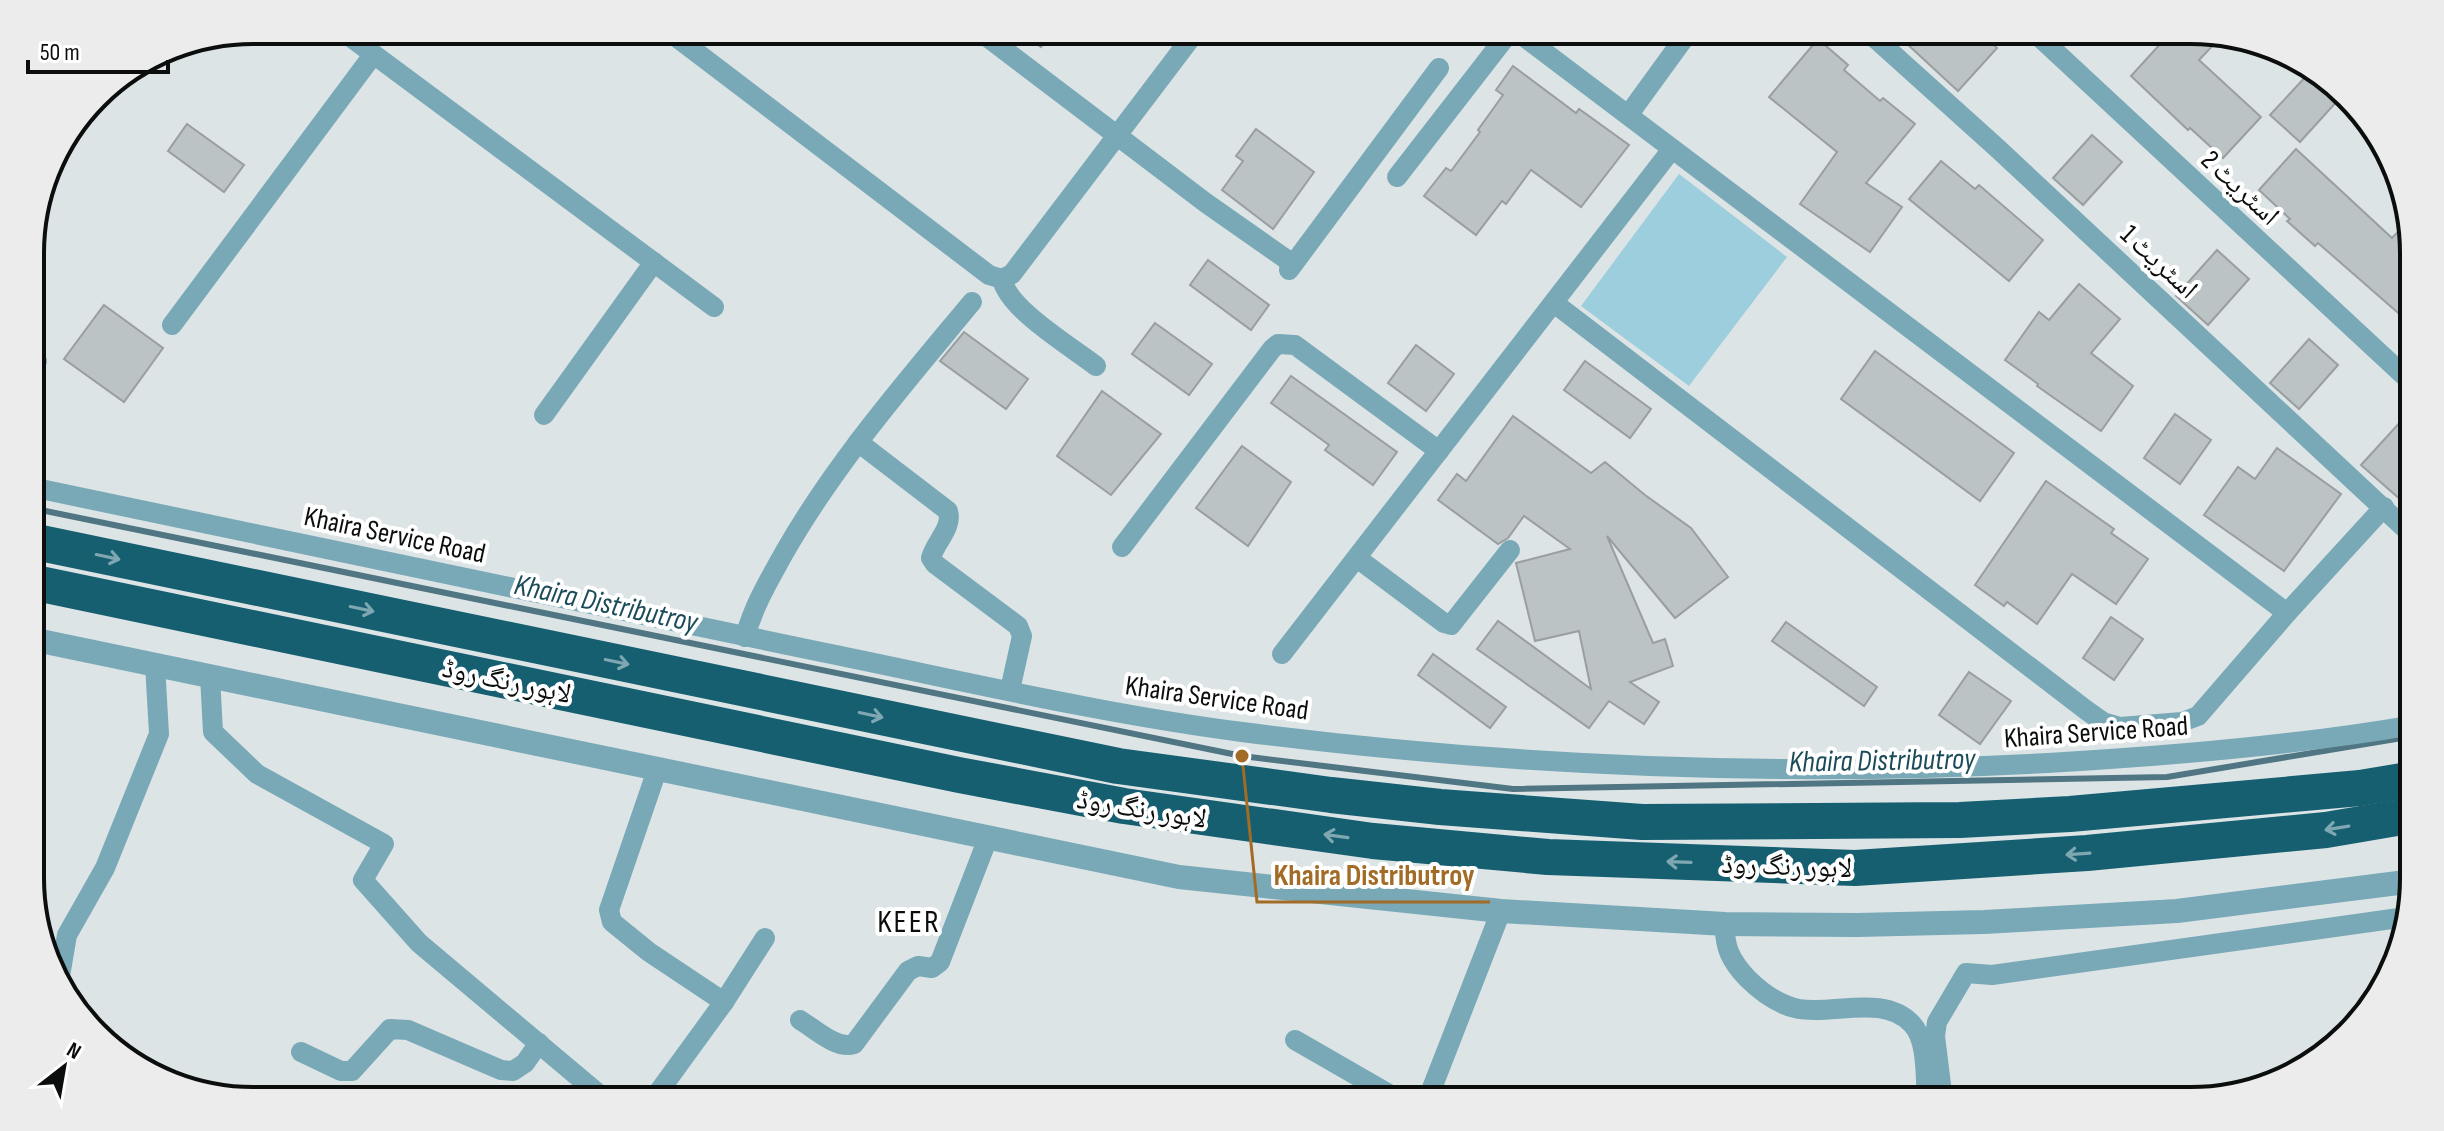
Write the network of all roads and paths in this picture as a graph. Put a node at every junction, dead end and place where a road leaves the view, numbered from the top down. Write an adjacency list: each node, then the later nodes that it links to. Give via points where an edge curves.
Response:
1 (359, 44): 10 (street)
2 (685, 44): 17 (street, via 989,275)
3 (997, 44): 13 (street)
4 (1186, 44): 13 (street)
5 (1502, 44): 15 (street)
6 (1532, 44): 12 (street)
7 (1680, 44): 12 (street)
8 (1881, 44): 28 (street, اسٹریٹ 1)
9 (2047, 44): 23 (street, اسٹریٹ 2)
10 (373, 55): 16 (street); 21 (street)
11 (1439, 68): 13 (street, via 1291,267)
12 (1629, 114): 14 (street)
13 (1118, 135): 17 (street, via 1012,274)
14 (1672, 149): 19 (street); 35 (street)
15 (1397, 177)
16 (654, 262): 20 (street); 24 (street)
17 (1002, 279): 22 (street, via 1018,306)
18 (972, 302): 25 (street)
19 (1554, 303): 26 (street); 35 (street, via 2112,726 2198,716)
20 (714, 307)
21 (172, 325)
22 (1096, 366)
23 (2400, 372)
24 (544, 415)
25 (858, 442): 36 (street, via 805,516 754,607); 41 (street, via 948,511 948,524 931,558 1018,626 1022,636)
26 (1439, 451): 31 (street, via 1295,345 1278,344); 33 (street)
27 (44, 490): 36 (street, Khaira Service Road)
28 (2384, 507): 29 (street, اسٹریٹ 1); 35 (street)
29 (2400, 523)
30 (44, 544): 44 (highway, لاہور رنگ روڈ, one-way to 44, via 1118,766 1440,807 1642,822 1960,820)
31 (1122, 547)
32 (1510, 550): 33 (street, via 1451,625)
33 (1357, 558): 38 (street)
34 (44, 585): 45 (highway, لاہور رنگ روڈ, one-way to 34, via 2132,849 1855,868 1548,857 1373,841 1124,806 959,775)
35 (2287, 613)
36 (745, 637): 41 (street, Khaira Service Road)
37 (44, 642): 39 (street)
38 (1282, 654)
39 (155, 664): 40 (street); 52 (street, via 159,734 105,868 67,935)
40 (210, 676): 43 (street); 56 (street, via 213,732 257,774 384,844 363,880 419,943)
41 (1010, 690): 42 (street, Khaira Service Road, via 1239,732 1629,766 1879,770 2018,765 2149,757)
42 (2400, 727)
43 (657, 770): 46 (street); 53 (street, via 609,910 612,922)
44 (2400, 781)
45 (2400, 817)
46 (988, 838): 48 (street, via 1179,877); 54 (street, via 940,962 908,971 854,1044 840,1045)
47 (2400, 883): 50 (street, via 2177,911 1984,922)
48 (1501, 911): 50 (street); 61 (street)
49 (2396, 918): 63 (street, via 1992,975 1966,973 1937,1022)
50 (1725, 924): 62 (street, via 1728,953 1771,999 1802,1010 1881,1008 1911,1023 1920,1036)
51 (765, 938): 53 (street)
52 (62, 963)
53 (724, 1002): 59 (street)
54 (800, 1020)
55 (1295, 1040): 60 (street)
56 (539, 1043): 57 (street, via 513,1071 408,1030 390,1029 352,1071); 58 (street)
57 (301, 1052)
58 (591, 1087)
59 (662, 1087)
60 (1377, 1087)
61 (1432, 1087)
62 (1925, 1087)
63 (1941, 1087)

